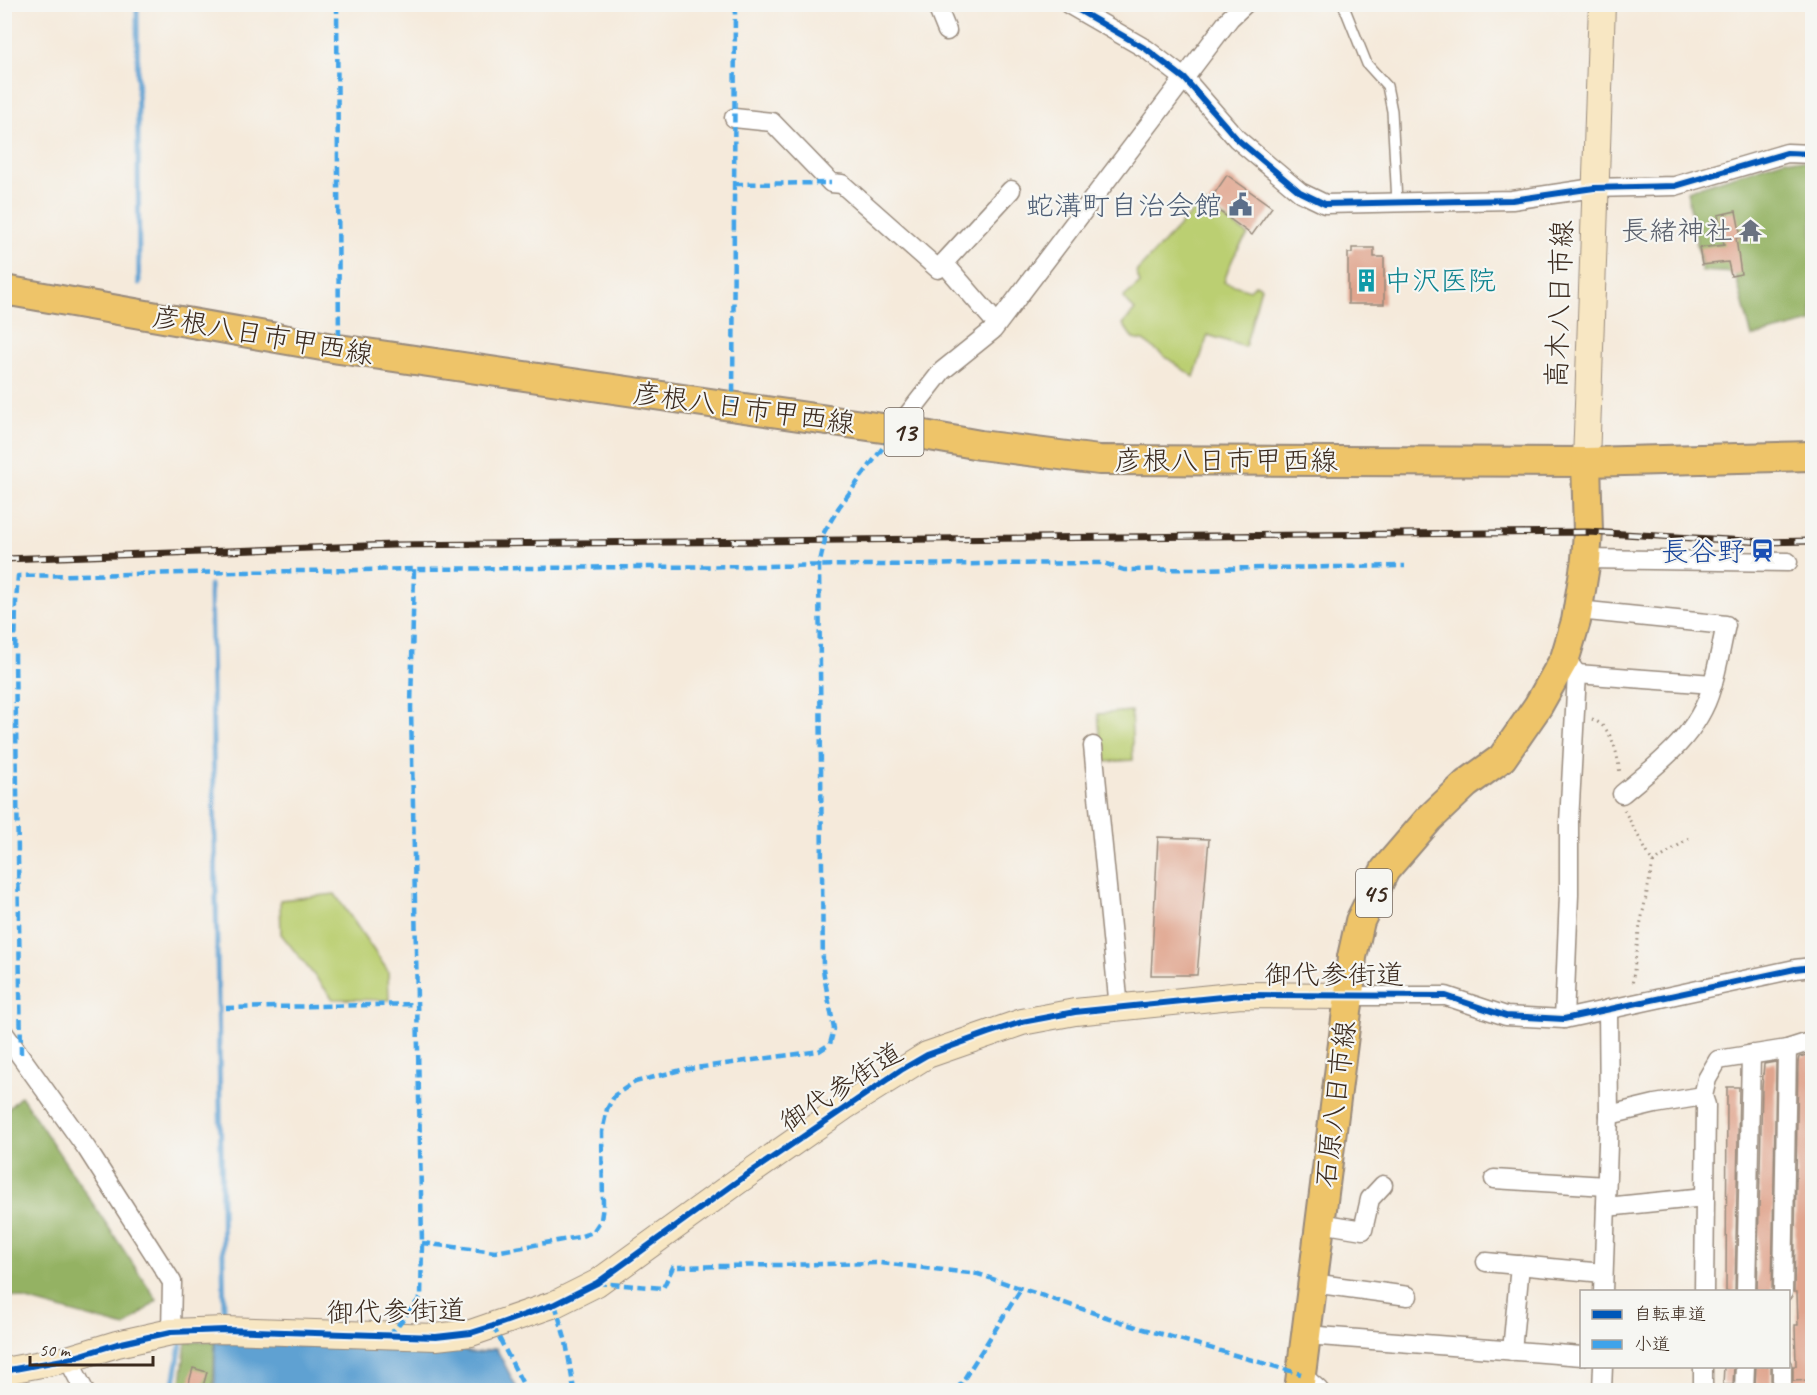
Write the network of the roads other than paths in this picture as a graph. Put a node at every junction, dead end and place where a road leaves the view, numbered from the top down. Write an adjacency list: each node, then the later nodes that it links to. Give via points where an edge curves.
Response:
1 (936, 4): 6 (street)
2 (1068, 4): 7 (street, via 1146,48)
3 (1245, 4): 7 (street)
4 (1343, 4): 12 (lane, via 1367,64 1388,86)
5 (1602, 4): 10 (street, 高木八日市線)
6 (947, 31)
7 (1185, 79): 12 (street, via 1237,139 1300,192 1325,204); 15 (street)
8 (734, 118): 13 (street, via 772,122 831,183 842,184 938,270)
9 (1812, 154): 10 (street, via 1787,153 1676,186)
10 (1594, 188): 12 (street, via 1512,200); 18 (street, 高木八日市線)
11 (1011, 190): 13 (street)
12 (1397, 202)
13 (944, 263): 15 (street)
14 (4, 290): 16 (main road, 彦根八日市甲西線 / 13, via 339,349)
15 (997, 324): 16 (street, via 942,371)
16 (896, 430): 18 (main road, 彦根八日市甲西線 / 13, via 1099,460)
17 (1812, 456): 18 (main road, 彦根八日市甲西線 / 13)
18 (1586, 462): 19 (main road, 石原八日市線 / 45)
19 (1586, 559): 20 (street); 21 (main road, 石原八日市線 / 45)
20 (1788, 562)
21 (1578, 610): 22 (main road, 石原八日市線 / 45); 23 (street, via 1726,625)
22 (1571, 666): 23 (street); 27 (main road, 石原八日市線 / 45, via 1502,758 1466,784 1429,819 1385,870 1360,921); 30 (street)
23 (1713, 684): 25 (street, via 1698,719 1671,753)
24 (1093, 746): 28 (street)
25 (1622, 794)
26 (1812, 967): 29 (street, 御代参街道)
27 (1349, 996): 28 (street, 御代参街道, via 1241,995); 30 (street, 御代参街道, via 1446,996 1506,1016); 42 (main road, 石原八日市線 / 45)
28 (1119, 1008): 52 (street, 御代参街道, via 1022,1022 927,1056 844,1107 597,1283 555,1304 471,1334 436,1337 225,1330)
29 (1608, 1009): 30 (street, 御代参街道); 36 (street)
30 (1564, 1019)
31 (4, 1033): 52 (street, via 87,1149 172,1282)
32 (1812, 1041): 33 (street)
33 (1787, 1049): 34 (street); 50 (street)
34 (1751, 1054): 35 (street, via 1718,1060); 49 (street)
35 (1703, 1096): 36 (street); 40 (street)
36 (1608, 1115): 39 (street)
37 (1494, 1179): 39 (street)
38 (1383, 1185): 42 (street, via 1370,1199 1363,1230)
39 (1606, 1186): 41 (street)
40 (1705, 1197): 41 (street); 48 (street)
41 (1606, 1207): 45 (street)
42 (1320, 1223): 46 (main road, 石原八日市線 / 45)
43 (1486, 1262): 44 (street)
44 (1520, 1265): 45 (street); 54 (street)
45 (1603, 1273): 47 (street)
46 (1312, 1283): 51 (street); 53 (main road, 石原八日市線 / 45)
47 (1603, 1290)
48 (1704, 1290)
49 (1746, 1290)
50 (1783, 1290)
51 (1408, 1296)
52 (171, 1332): 56 (street, 御代参街道)
53 (1306, 1335): 54 (street); 62 (main road, 石原八日市線 / 45)
54 (1512, 1351): 55 (street)
55 (1580, 1356)
56 (68, 1359): 61 (street, 御代参街道); 64 (street)
57 (1603, 1368): 63 (street)
58 (1703, 1368): 65 (street)
59 (1745, 1368): 66 (street)
60 (1782, 1368): 67 (street)
61 (4, 1371)
62 (1306, 1385)
63 (1601, 1389)
64 (84, 1390)
65 (1703, 1390)
66 (1744, 1390)
67 (1782, 1390)

